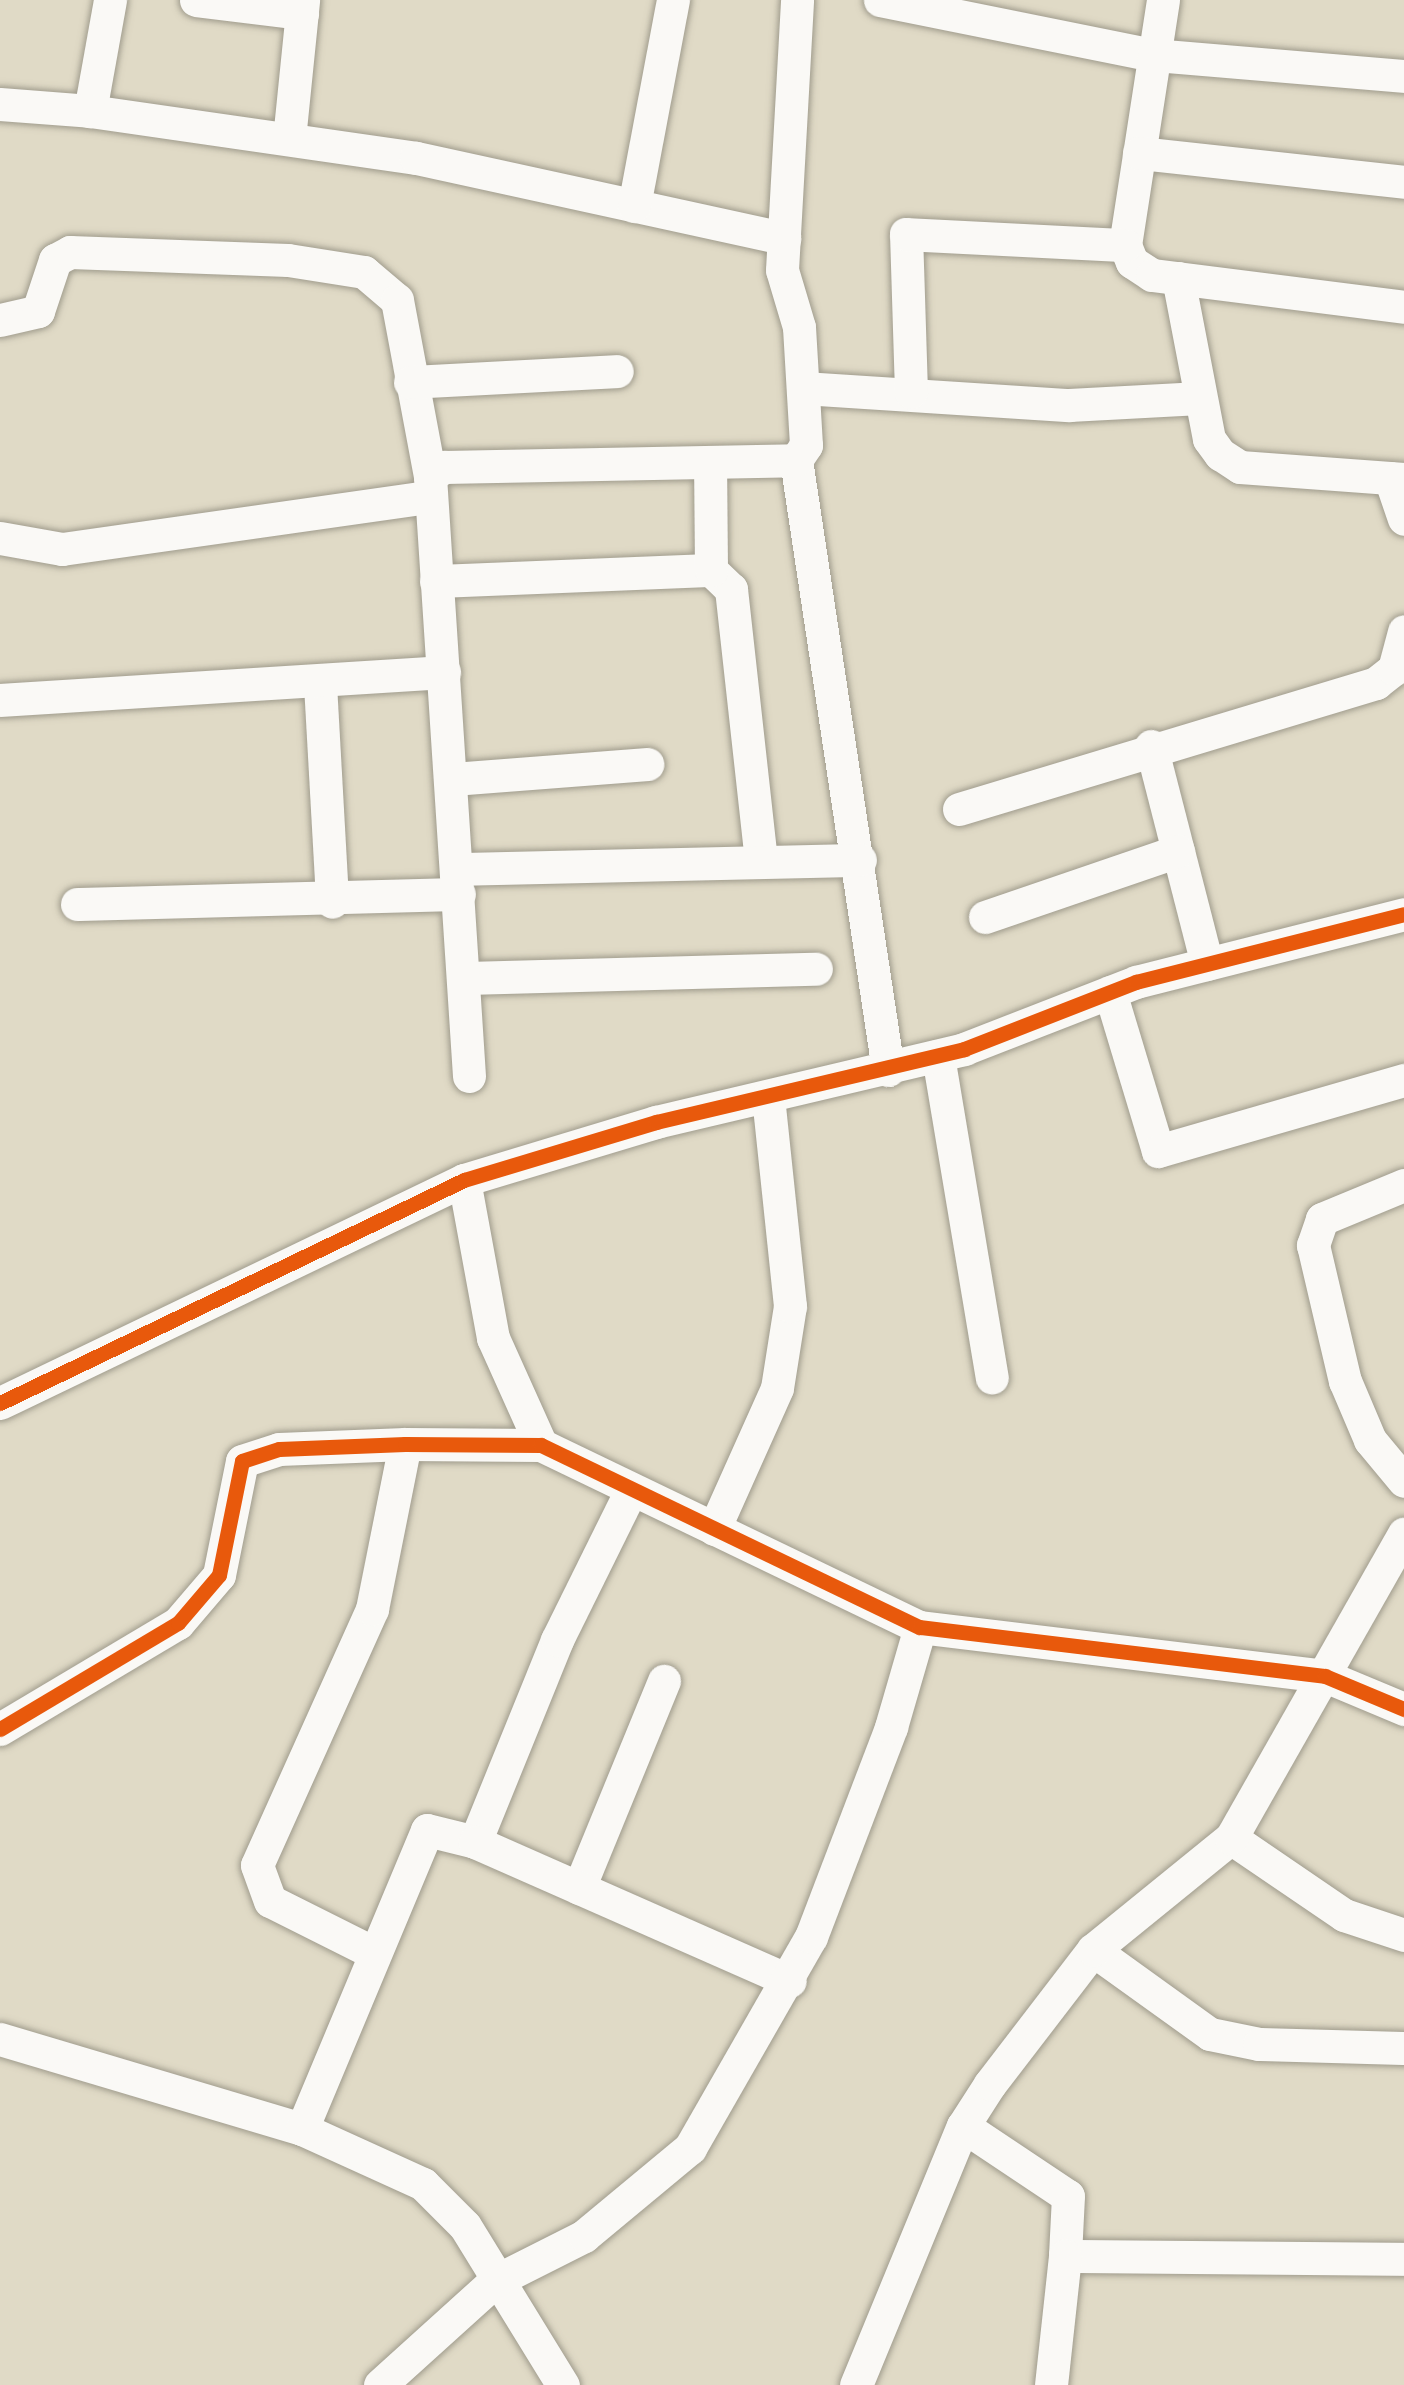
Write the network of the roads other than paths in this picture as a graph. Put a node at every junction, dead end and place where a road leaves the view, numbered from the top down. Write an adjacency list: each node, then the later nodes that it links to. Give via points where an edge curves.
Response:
1 (110, 0): 11 (street)
2 (196, 0): 7 (street)
3 (673, 0): 15 (street)
4 (797, 0): 16 (street)
5 (880, 0): 8 (street)
6 (1163, 0): 8 (street)
7 (302, 6): 12 (street)
8 (1154, 55): 9 (street); 13 (street)
9 (1404, 76)
10 (0, 104): 11 (street)
11 (90, 111): 12 (street)
12 (289, 140): 15 (street, via 416,158)
13 (1139, 153): 14 (street); 17 (street)
14 (1404, 182)
15 (634, 206): 16 (street)
16 (784, 238): 23 (street)
17 (1125, 245): 18 (street, via 1132,262 1152,275); 24 (street, via 906,234)
18 (1178, 278): 19 (street); 25 (street)
19 (1404, 307)
20 (0, 320): 22 (street, via 38,310 55,260 70,252 288,260 385,283 397,300)
21 (617, 371): 22 (street)
22 (410, 382): 29 (street)
23 (803, 388): 24 (street); 26 (street, via 806,445)
24 (911, 392): 25 (street, via 1069,405)
25 (1200, 398): 28 (street, via 1209,439 1240,467)
26 (796, 460): 27 (street); 44 (street)
27 (710, 465): 29 (street, via 444,467); 32 (street)
28 (1397, 479): 30 (street)
29 (429, 487): 31 (street, via 62,549); 33 (street)
30 (1404, 519)
31 (0, 538)
32 (711, 570): 33 (street); 45 (street, via 731,589)
33 (436, 580): 36 (street)
34 (1404, 632): 35 (street)
35 (1399, 669): 39 (street, via 1329,700)
36 (444, 672): 37 (street); 41 (street)
37 (320, 685): 38 (street); 47 (street)
38 (0, 700)
39 (1151, 746): 42 (street); 43 (street)
40 (647, 764): 41 (street)
41 (453, 779): 46 (street)
42 (959, 808)
43 (1178, 850): 50 (street); 51 (street)
44 (860, 860): 45 (street); 56 (street)
45 (760, 861): 46 (street)
46 (459, 881): 47 (street); 53 (street)
47 (332, 902): 48 (street)
48 (76, 904)
49 (1404, 914): 51 (street)
50 (985, 917)
51 (1207, 964): 54 (street)
52 (816, 969): 53 (street)
53 (464, 978): 57 (street)
54 (1110, 992): 55 (street); 58 (street, via 1158,1150)
55 (938, 1056): 56 (street); 62 (street)
56 (888, 1070): 59 (street)
57 (469, 1076)
58 (1404, 1081)
59 (768, 1097): 60 (street); 68 (street, via 790,1306 777,1388)
60 (464, 1180): 63 (street); 65 (street, via 493,1338)
61 (1404, 1185): 66 (street, via 1322,1219 1312,1245 1345,1381 1370,1439)
62 (992, 1378)
63 (0, 1402)
64 (405, 1444): 65 (street); 74 (street, via 279,1449 242,1461 219,1575 178,1622); 80 (street, via 372,1609 256,1865 270,1901)
65 (541, 1445): 67 (street)
66 (1404, 1481)
67 (631, 1490): 68 (street); 76 (street, via 557,1640)
68 (714, 1529): 70 (street)
69 (1404, 1534): 71 (street)
70 (920, 1627): 71 (street); 81 (street, via 891,1727)
71 (1325, 1676): 73 (street); 75 (street)
72 (664, 1681): 77 (street)
73 (1404, 1709)
74 (0, 1729)
75 (1231, 1838): 78 (street, via 1344,1915); 79 (street)
76 (475, 1842): 77 (street); 80 (street, via 437,1828 422,1833)
77 (579, 1888): 81 (street)
78 (1404, 1936)
79 (1093, 1950): 83 (street, via 1210,2034); 84 (street)
80 (374, 1953): 85 (street)
81 (790, 1981): 88 (street, via 690,2148 659,2181 584,2236)
82 (0, 2039): 85 (street)
83 (1404, 2048)
84 (963, 2126): 86 (street, via 1068,2196); 91 (street)
85 (302, 2129): 88 (street, via 423,2184 465,2227)
86 (1065, 2256): 87 (street); 92 (street)
87 (1404, 2260)
88 (495, 2281): 89 (street); 90 (street)
89 (380, 2385)
90 (562, 2385)
91 (856, 2385)
92 (1051, 2385)

